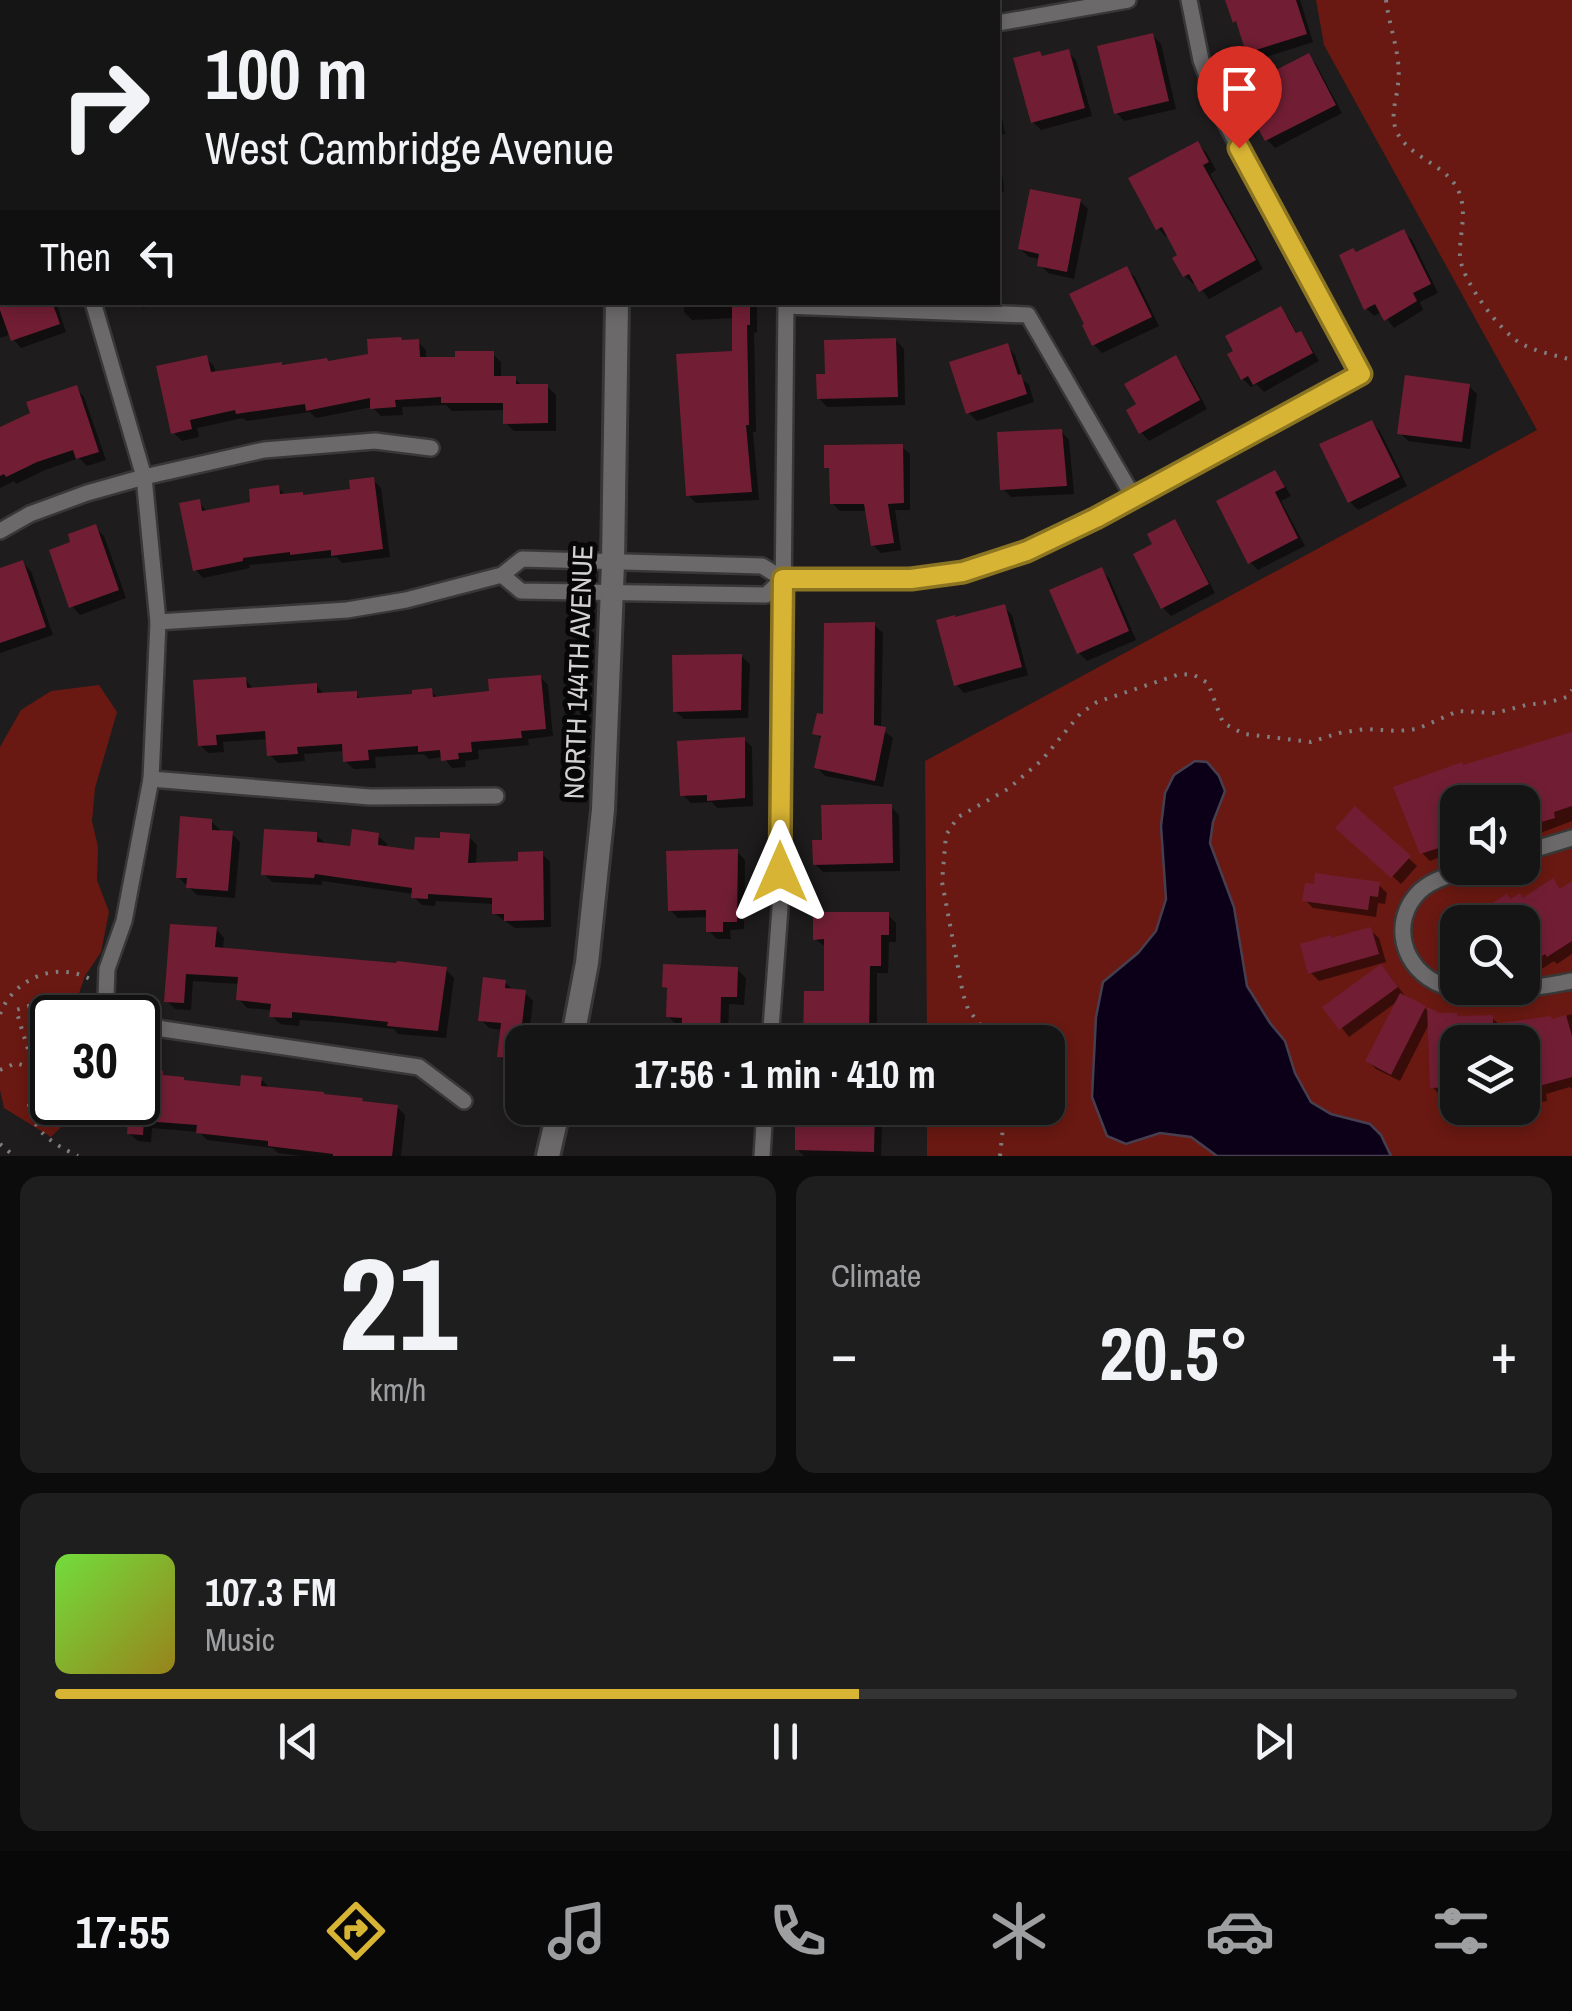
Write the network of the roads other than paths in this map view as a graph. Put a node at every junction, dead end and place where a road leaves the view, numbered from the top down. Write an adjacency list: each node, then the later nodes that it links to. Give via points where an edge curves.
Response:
1 (1128, 0): 3 (street)
2 (1189, 0): 10 (street, via 1222,116 1361,374)
3 (1000, 23)
4 (94, 305): 9 (street)
5 (617, 305): 12 (main road, NORTH 144TH AVENUE)
6 (786, 305): 15 (street)
7 (808, 305): 10 (street, via 1028,315)
8 (431, 448): 9 (street, via 375,441 264,450)
9 (144, 477): 11 (street, via 30,514); 18 (street)
10 (1134, 498): 15 (street, via 1027,551 963,572)
11 (0, 531)
12 (614, 563): 13 (street); 14 (street, via 522,559); 16 (main road, NORTH 144TH AVENUE)
13 (718, 566): 15 (street, via 762,566); 17 (street)
14 (502, 575): 16 (street, via 521,590); 18 (street, via 348,610)
15 (783, 579): 17 (street, via 766,595); 27 (street, via 780,908)
16 (612, 591): 17 (street); 26 (main road, NORTH 144TH AVENUE, via 603,810)
17 (717, 594)
18 (158, 622): 19 (street)
19 (151, 779): 20 (street, via 370,798); 25 (street)
20 (496, 796)
21 (1572, 838): 22 (street)
22 (1540, 848)
23 (1440, 880): 24 (street, via 1420,892 1404,917 1401,938 1418,968 1441,984 1478,990)
24 (1572, 981)
25 (106, 995)
26 (575, 1025)
27 (771, 1025)
28 (160, 1028): 29 (street, via 418,1067)
29 (464, 1101)
30 (555, 1125): 32 (main road)
31 (765, 1125): 33 (street)
32 (548, 1156)
33 (762, 1156)

